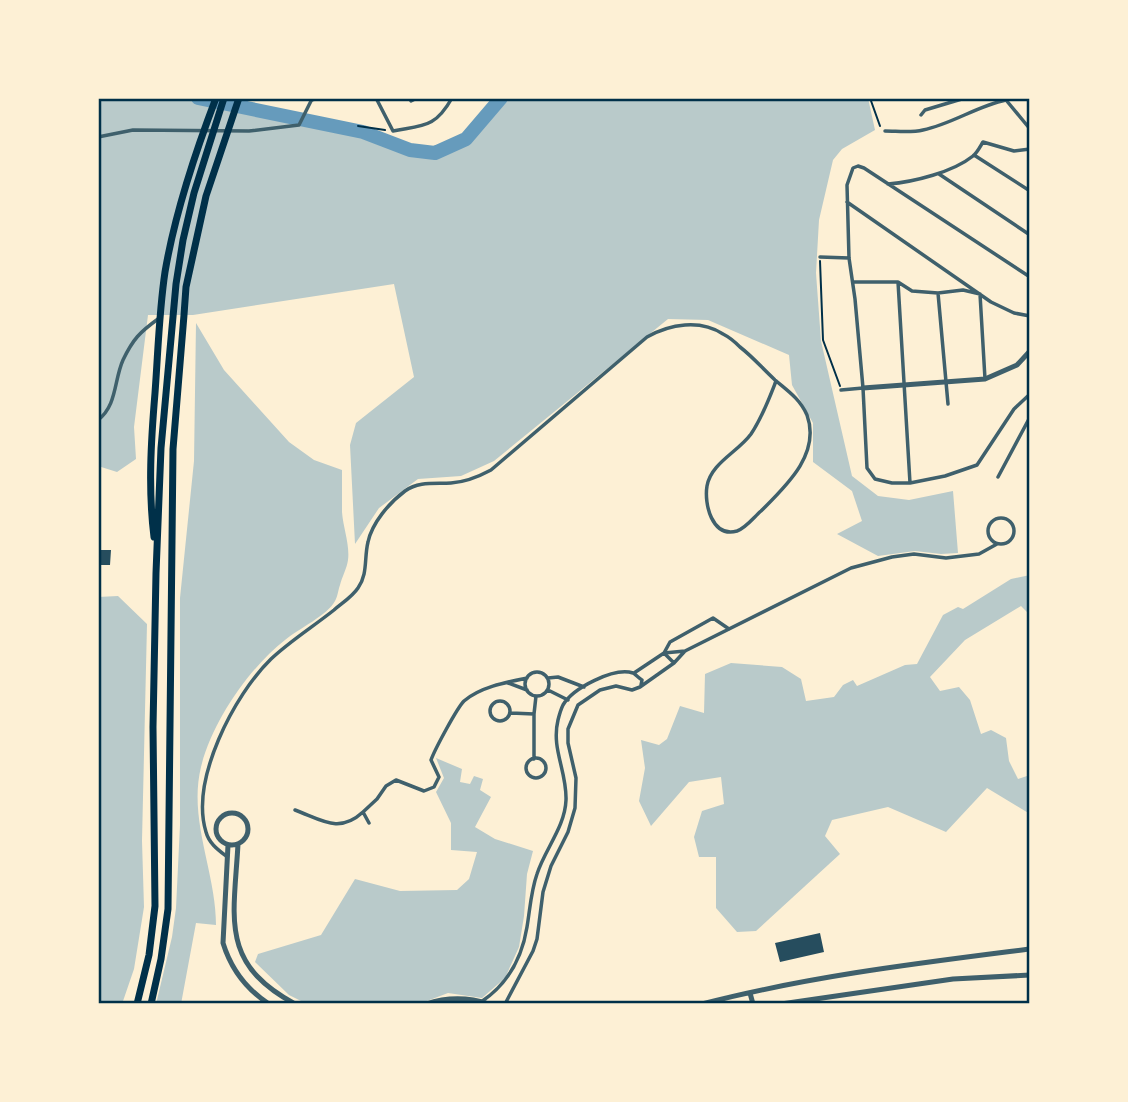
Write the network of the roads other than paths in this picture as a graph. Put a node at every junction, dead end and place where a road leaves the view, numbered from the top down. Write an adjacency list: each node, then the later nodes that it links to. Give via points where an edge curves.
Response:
1 (216, 98): 29 (highway, via 186,189 166,269)
2 (224, 98): 44 (highway, via 194,193 176,284 161,448)
3 (239, 98): 73 (highway, via 206,196 186,288 174,438 167,909)
4 (314, 98): 13 (street, via 299,125 249,131 133,130)
5 (376, 98): 7 (street, via 393,131 429,125)
6 (417, 98): 9 (street)
7 (452, 98)
8 (965, 98): 10 (street)
9 (411, 101)
10 (921, 115)
11 (1030, 129): 12 (street, via 1006,100 923,130)
12 (884, 131)
13 (98, 137)
14 (1030, 149): 15 (street, via 983,142)
15 (974, 155): 16 (street); 18 (street)
16 (939, 174): 17 (street); 20 (street)
17 (886, 184): 19 (street, via 858,166 853,168); 23 (street)
18 (1030, 191)
19 (847, 202): 22 (street); 27 (street)
20 (1030, 235)
21 (820, 257): 22 (street)
22 (849, 258): 24 (street)
23 (1030, 277)
24 (853, 282): 25 (street); 35 (street)
25 (898, 282): 26 (street, via 912,291); 34 (street)
26 (938, 293): 27 (street, via 963,290); 33 (street)
27 (980, 294): 28 (street, via 1014,313); 31 (street)
28 (1030, 316)
29 (160, 318): 40 (street, via 138,333 122,362 106,414); 44 (highway, via 151,436)
30 (1030, 351): 31 (street, via 1017,365)
31 (985, 379): 33 (street)
32 (776, 381): 32 (street, via 794,395 806,414 807,453 784,487 743,528 724,531 714,523 708,506 709,479 750,435); 67 (street, via 724,334 694,325 670,327 647,337 491,470 466,481 421,484 401,495 372,531 365,573 357,590 272,659 251,683 217,742 202,811 206,834)
33 (946, 382): 34 (street); 38 (street)
34 (905, 385): 35 (street); 42 (street)
35 (863, 387): 36 (street); 42 (street, via 867,468 876,478)
36 (842, 390)
37 (1030, 394): 42 (street, via 1014,409 978,465)
38 (948, 404)
39 (1030, 417): 41 (street)
40 (98, 420)
41 (998, 477)
42 (910, 483)
43 (997, 544): 43 (street, via 1012,538 1014,529 1006,519 994,520 989,527 988,535); 45 (street, via 979,554 946,558 914,554 851,568)
44 (156, 573): 72 (highway, via 155,906)
45 (729, 629): 46 (street); 47 (street, via 713,618 670,642)
46 (685, 651): 47 (street); 48 (street)
47 (664, 653): 48 (street); 49 (street)
48 (674, 663): 54 (street)
49 (634, 674): 53 (street, via 618,672); 54 (street, via 642,680)
50 (527, 678): 51 (street, via 539,672); 52 (street); 55 (street)
51 (548, 678): 53 (street); 56 (street)
52 (506, 682): 55 (street); 63 (street, via 464,702 431,760 439,777 434,787 424,791 396,780)
53 (584, 687): 58 (street)
54 (640, 687): 78 (street, via 600,690 578,705 568,729 576,778 575,808 543,892 533,951)
55 (527, 690): 57 (street)
56 (548, 690): 57 (street); 58 (street)
57 (536, 696): 60 (street)
58 (568, 700): 71 (street, via 558,720 556,743 566,782 560,825 537,874 513,970)
59 (510, 712): 59 (street, via 500,701 490,710 499,721); 60 (street)
60 (534, 714): 61 (street)
61 (534, 759): 61 (street, via 526,768 530,777 536,778 544,774 545,767)
62 (295, 810): 63 (street, via 339,825)
63 (363, 812): 64 (street)
64 (369, 823)
65 (238, 844): 66 (street); 66 (street, via 249,827 244,817 229,813 220,818 216,831); 75 (street, via 234,930 238,944 260,980)
66 (228, 845): 67 (street)
67 (228, 857): 74 (street, via 223,943 235,971)
68 (1030, 949): 70 (street, via 872,970)
69 (1030, 975): 81 (street, via 953,979)
70 (750, 993): 79 (street); 80 (street)
71 (481, 1003): 76 (street, via 449,998); 77 (street)
72 (137, 1004)
73 (150, 1004)
74 (269, 1004)
75 (295, 1004)
76 (426, 1004)
77 (489, 1004)
78 (505, 1004)
79 (702, 1004)
80 (753, 1004)
81 (780, 1004)

